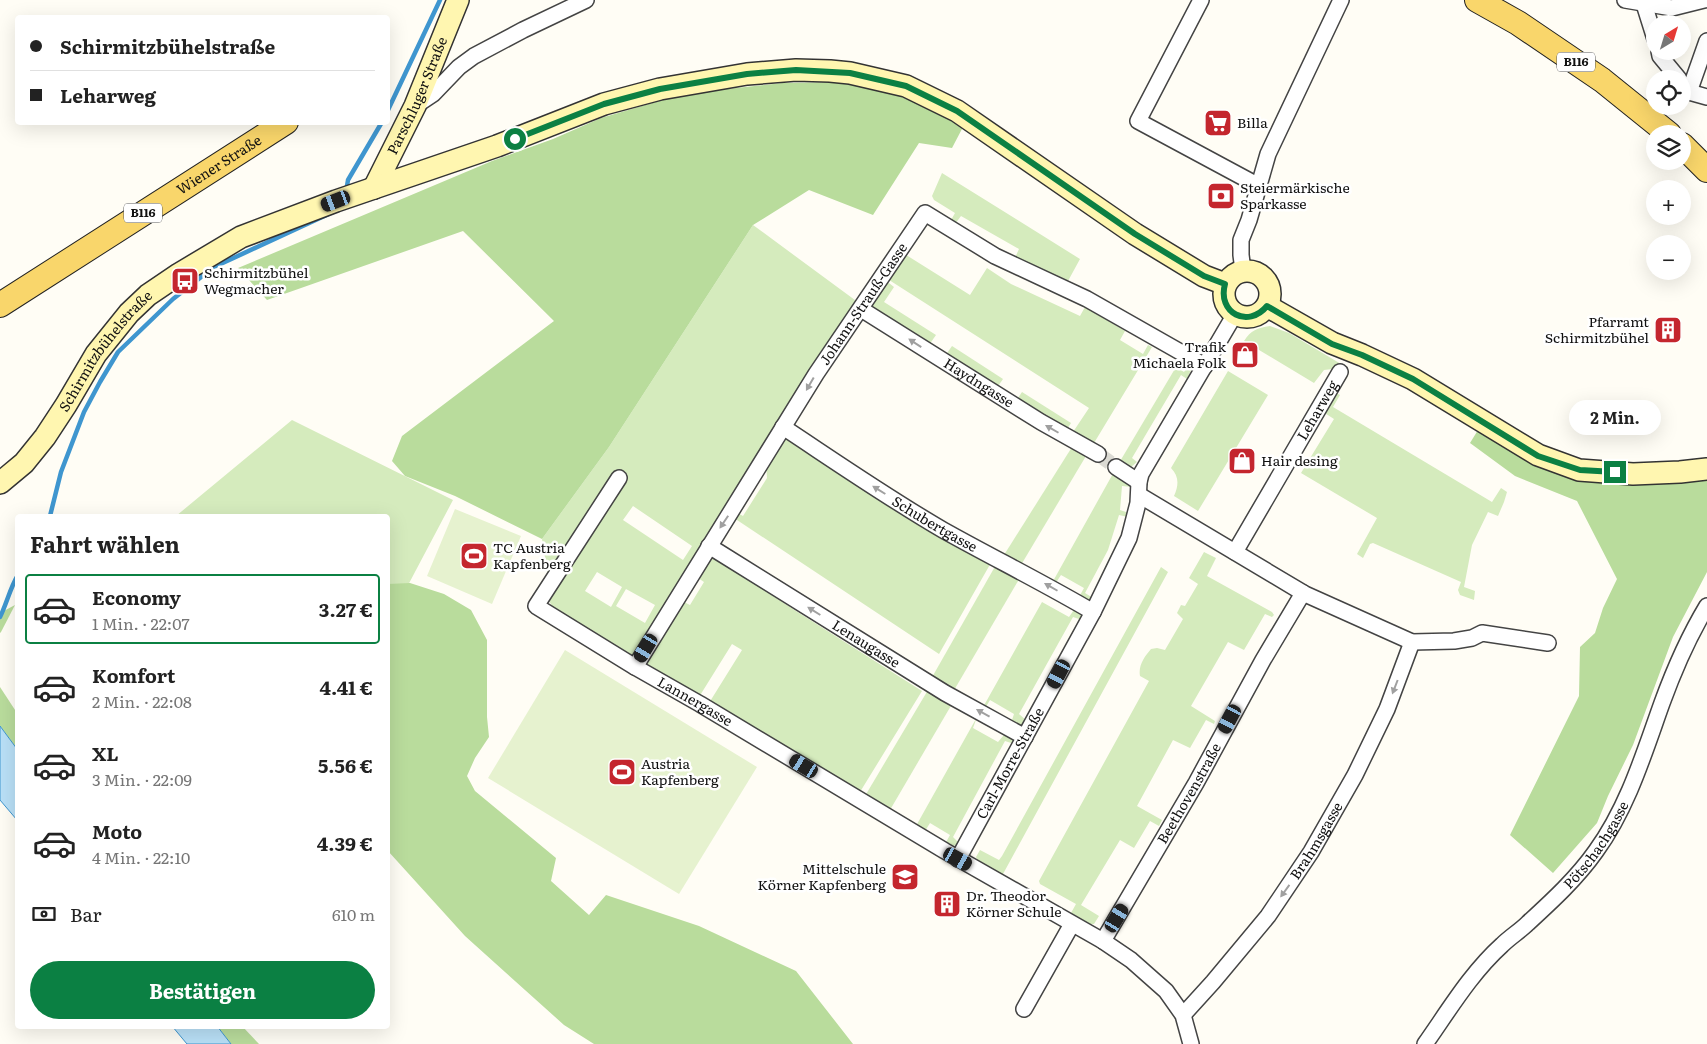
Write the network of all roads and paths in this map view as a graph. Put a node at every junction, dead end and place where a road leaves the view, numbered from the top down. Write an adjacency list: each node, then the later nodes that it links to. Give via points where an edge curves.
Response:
1 (458, 0): 17 (main road, Parschluger Straße)
2 (586, 0): 17 (street, via 474,56)
3 (1201, 0): 22 (street, via 1138,121)
4 (1324, 0): 8 (street)
5 (1477, 0): 19 (main road, B116, via 1518,23 1602,80)
6 (1625, 0): 9 (street)
7 (1704, 0): 9 (street, via 1672,8)
8 (1340, 3): 22 (street, via 1268,154)
9 (1644, 4): 10 (street)
10 (1647, 15)
11 (1707, 41): 14 (street)
12 (1663, 60): 13 (street)
13 (1671, 70)
14 (1691, 77)
15 (1691, 90): 16 (street)
16 (1707, 97)
17 (415, 106): 23 (main road, Parschluger Straße)
18 (281, 125): 26 (main road, Wiener Straße / B116)
19 (1658, 125)
20 (1691, 154): 21 (main road)
21 (1707, 170)
22 (1259, 186): 24 (street, via 1241,240)
23 (374, 188): 25 (main road, Schirmitzbühelstraße, via 498,146 604,104 660,89 747,74 796,70 850,73 906,86 957,111 1135,234 1204,276); 37 (main road, Schirmitzbühelstraße, via 240,238 148,295 96,354 45,437 24,463)
24 (1243, 270): 25 (main road); 27 (main road, via 1258,273 1268,283)
25 (1225, 284): 29 (main road, via 1225,304)
26 (0, 305)
27 (1267, 306): 29 (main road, via 1249,317); 35 (main road, via 1332,344 1413,379 1538,456 1580,470 1633,474)
28 (861, 309): 30 (street, Johann-Strauß-Gasse, via 925,213 995,256 1087,299); 32 (street, Johann-Strauß-Gasse, one-way to 32); 33 (street, Haydngasse, one-way to 28)
29 (1235, 314): 30 (street, Carl-Morre-Straße)
30 (1205, 366): 38 (street, Carl-Morre-Straße, via 1142,474)
31 (1340, 372): 40 (street, Leharweg)
32 (783, 427): 39 (street, Johann-Strauß-Gasse, one-way to 39); 43 (street, Schubertgasse, one-way to 32, via 943,529)
33 (1096, 454)
34 (1116, 467): 38 (street)
35 (1707, 469)
36 (619, 478): 46 (street, Lannergasse, via 536,606)
37 (0, 484)
38 (1139, 488): 40 (street); 43 (street, Carl-Morre-Straße, via 1130,538)
39 (709, 546): 46 (street, Johann-Strauß-Gasse); 47 (street, Lenaugasse, one-way to 39, via 946,693)
40 (1234, 552): 41 (street)
41 (1303, 593): 44 (street); 50 (street, Beethovenstraße)
42 (1707, 606): 54 (street, Pötschachgasse, via 1686,645 1623,803 1596,851 1573,879 1501,945 1466,986)
43 (1093, 612): 47 (street, Carl-Morre-Straße)
44 (1412, 642): 45 (street, via 1454,641 1482,633); 52 (street, Brahmsgasse, one-way to 52, via 1387,709 1355,775 1311,852 1268,916 1214,982)
45 (1548, 643)
46 (635, 667): 48 (street, Lannergasse)
47 (1025, 737): 48 (street, Carl-Morre-Straße)
48 (958, 859): 49 (street)
49 (1072, 924): 50 (street); 51 (street)
50 (1103, 941): 52 (street, via 1131,960 1166,991)
51 (1024, 1010)
52 (1182, 1015): 53 (street)
53 (1191, 1044)
54 (1425, 1044)

